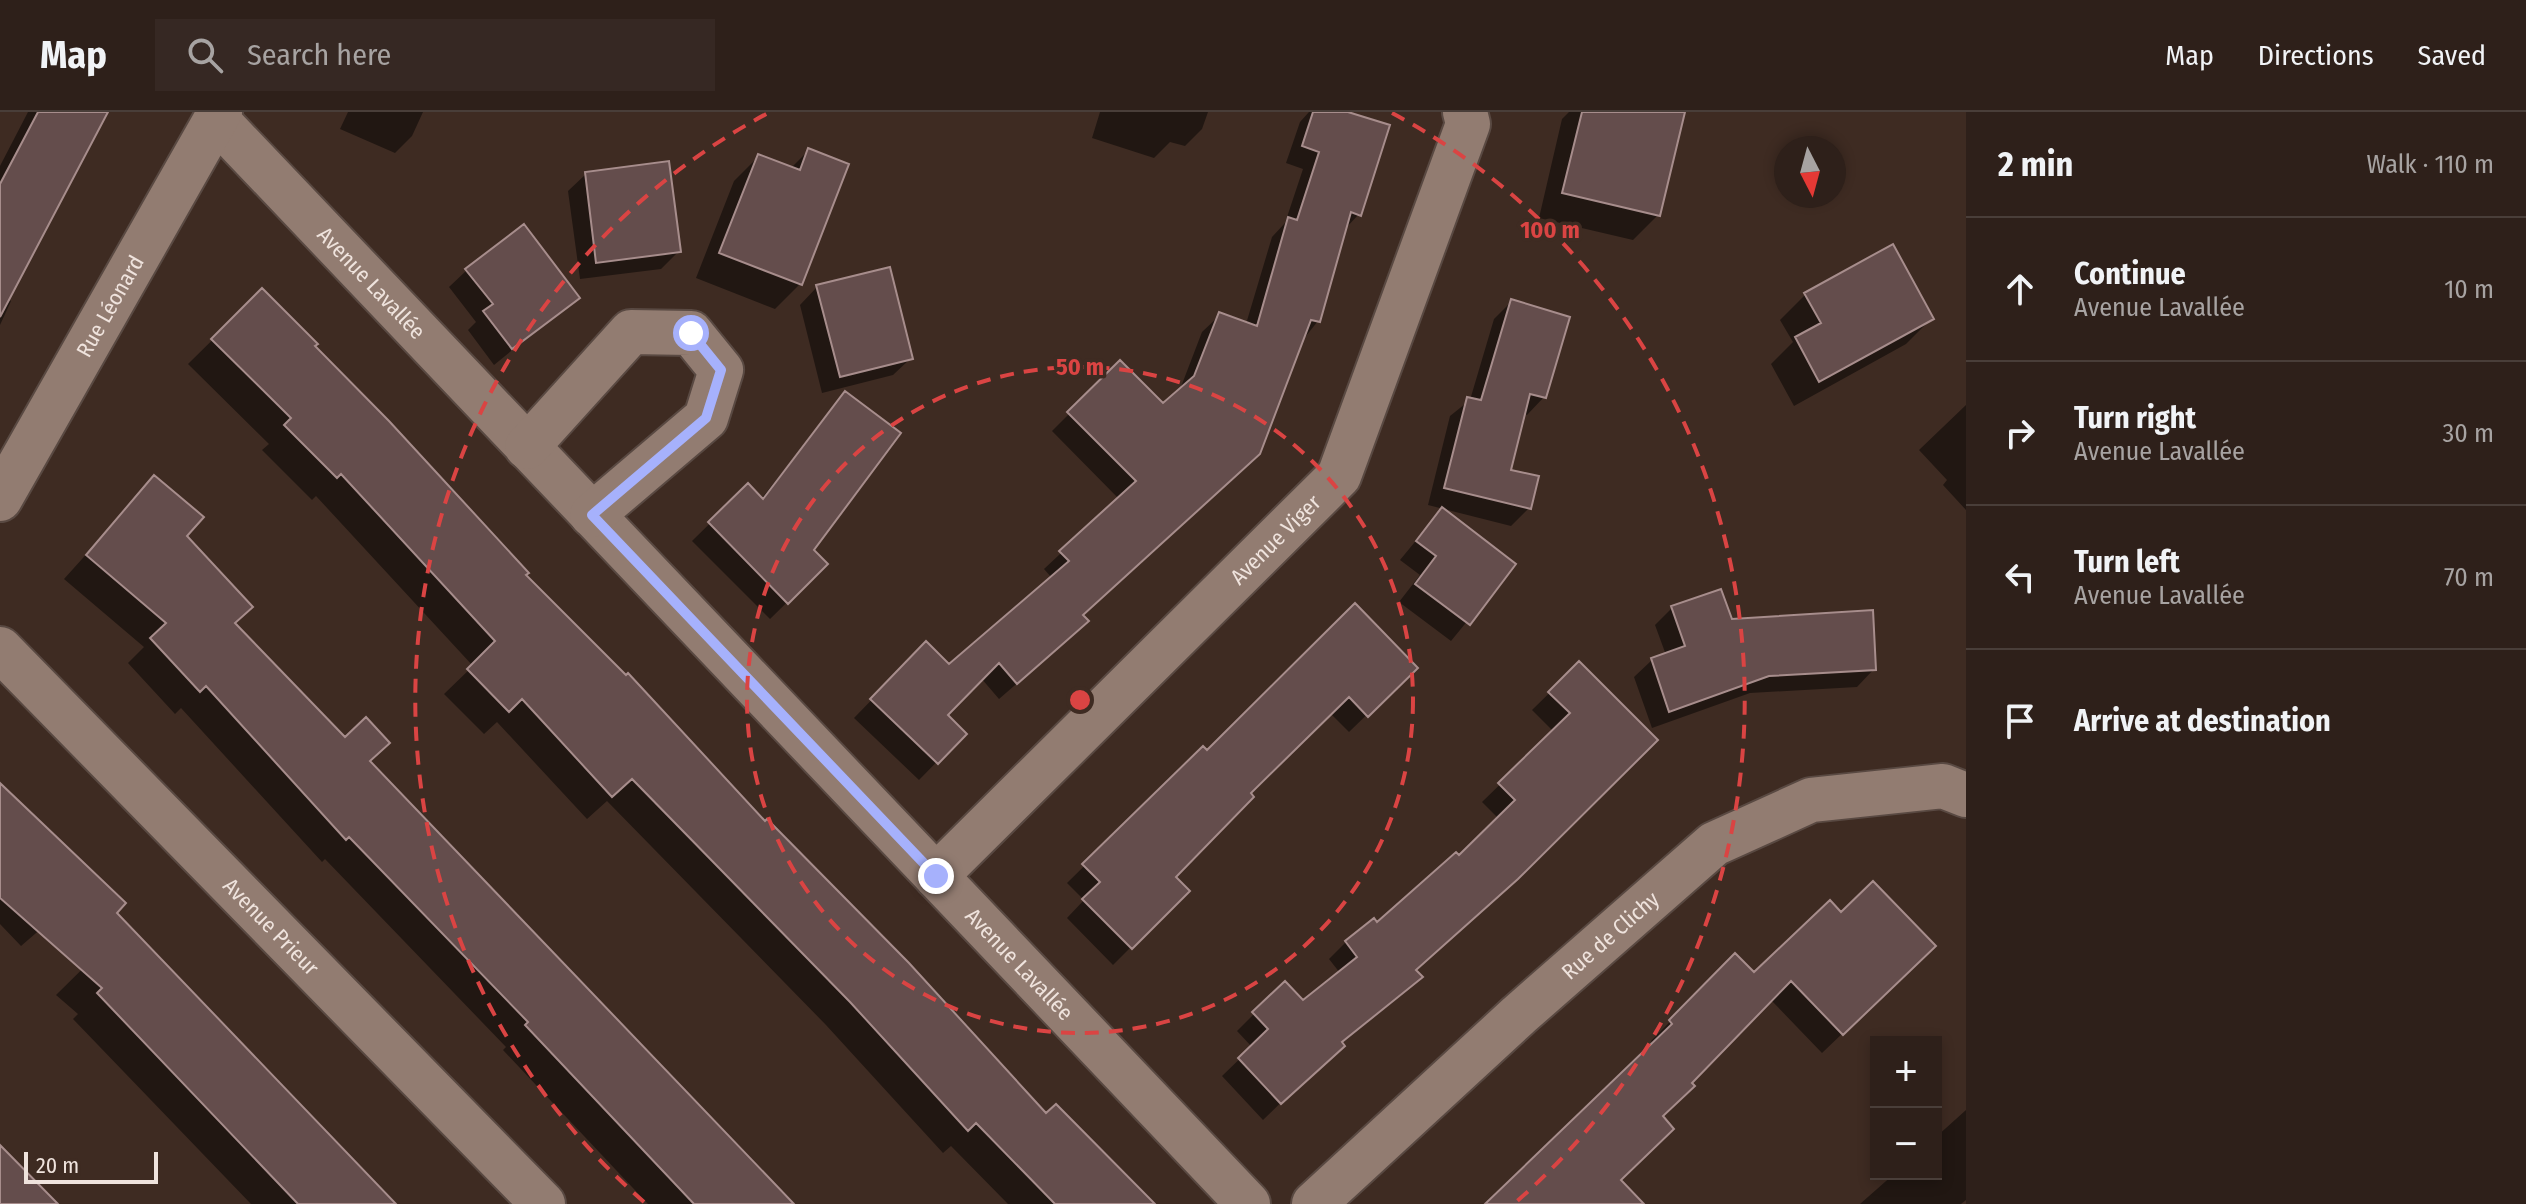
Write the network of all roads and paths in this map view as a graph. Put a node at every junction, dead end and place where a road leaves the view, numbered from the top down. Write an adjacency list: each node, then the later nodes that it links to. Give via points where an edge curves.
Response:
1 (1465, 112): 8 (street, Avenue Viger, via 1468,124 1339,476)
2 (218, 116): 3 (street, Avenue Lavallée); 4 (street, Rue Léonard)
3 (527, 447): 5 (street, Avenue Lavallée); 5 (street, via 631,332 691,333 721,370 706,418)
4 (0, 499)
5 (592, 515): 8 (street, Avenue Lavallée)
6 (0, 649): 9 (street, Avenue Prieur)
7 (1966, 795): 11 (street, Rue de Clichy, via 1943,786 1811,800 1714,844)
8 (936, 876): 10 (street, Avenue Lavallée)
9 (543, 1204)
10 (1248, 1204)
11 (1314, 1204)

